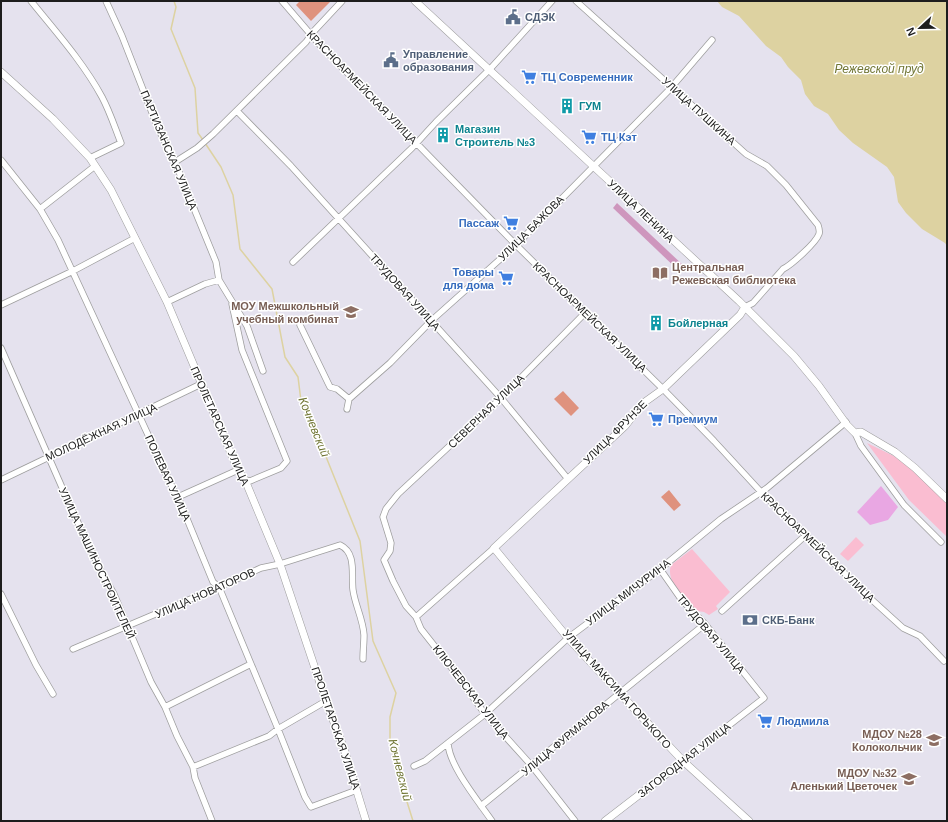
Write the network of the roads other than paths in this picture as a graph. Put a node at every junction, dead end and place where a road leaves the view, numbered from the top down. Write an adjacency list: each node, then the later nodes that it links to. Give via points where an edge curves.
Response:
1 (32, 1): 15 (street, via 90,78 103,99 121,143)
2 (106, 1): 17 (street, ПАРТИЗАНСКАЯ УЛИЦА, via 158,128)
3 (282, 1): 8 (street, КРАСНОАРМЕЙСКАЯ УЛИЦА)
4 (342, 1): 8 (street)
5 (415, 1): 10 (street, УЛИЦА ЛЕНИНА)
6 (552, 1): 10 (street)
7 (576, 1): 12 (street, УЛИЦА ПУШКИНА)
8 (312, 35): 13 (street); 14 (street, КРАСНОАРМЕЙСКАЯ УЛИЦА)
9 (712, 40): 12 (street, УЛИЦА БАЖОВА)
10 (490, 69): 14 (street); 19 (street, УЛИЦА ЛЕНИНА)
11 (1, 72): 15 (street, ПРОЛЕТАРСКАЯ УЛИЦА, via 53,119)
12 (672, 86): 19 (street, УЛИЦА БАЖОВА); 22 (street, УЛИЦА ПУШКИНА, via 746,154 767,166)
13 (237, 111): 17 (street, via 197,148); 21 (street, ТРУДОВАЯ УЛИЦА)
14 (416, 143): 21 (street); 24 (street, КРАСНОАРМЕЙСКАЯ УЛИЦА)
15 (90, 158): 18 (street, ПРОЛЕТАРСКАЯ УЛИЦА)
16 (1, 160): 20 (street, ПОЛЕВАЯ УЛИЦА)
17 (175, 162): 27 (street, ПАРТИЗАНСКАЯ УЛИЦА, via 216,262)
18 (95, 166): 20 (street); 23 (street, ПРОЛЕТАРСКАЯ УЛИЦА, via 111,190)
19 (592, 166): 24 (street, УЛИЦА БАЖОВА); 31 (street, УЛИЦА ЛЕНИНА)
20 (40, 209): 26 (street, ПОЛЕВАЯ УЛИЦА)
21 (338, 218): 25 (street); 33 (street, ТРУДОВАЯ УЛИЦА)
22 (818, 225): 31 (street, УЛИЦА ФРУНЗЕ, via 818,237 783,269 753,303)
23 (135, 238): 26 (street); 29 (street, ПРОЛЕТАРСКАЯ УЛИЦА)
24 (516, 245): 32 (street, КРАСНОАРМЕЙСКАЯ УЛИЦА); 33 (street, УЛИЦА БАЖОВА)
25 (292, 262)
26 (73, 271): 30 (street); 42 (street, ПОЛЕВАЯ УЛИЦА)
27 (219, 280): 28 (street, ПАРТИЗАНСКАЯ УЛИЦА); 29 (street)
28 (231, 299): 36 (street, ПАРТИЗАНСКАЯ УЛИЦА, via 247,326); 49 (street, ПАРТИЗАНСКАЯ УЛИЦА, via 242,350 287,461 280,468 250,481)
29 (167, 302): 37 (street, ПРОЛЕТАРСКАЯ УЛИЦА)
30 (1, 305)
31 (745, 307): 38 (street, УЛИЦА ФРУНЗЕ, via 740,315); 43 (street, УЛИЦА ЛЕНИНА, via 794,356)
32 (585, 313): 38 (street, КРАСНОАРМЕЙСКАЯ УЛИЦА); 39 (street, СЕВЕРНАЯ УЛИЦА)
33 (431, 321): 39 (street, ТРУДОВАЯ УЛИЦА); 40 (street, УЛИЦА БАЖОВА, via 390,363)
34 (300, 325): 40 (street, via 330,387 337,389)
35 (1, 348): 45 (street, УЛИЦА МАШИНОСТРОИТЕЛЕЙ)
36 (263, 371)
37 (201, 384): 42 (street, МОЛОДЁЖНАЯ УЛИЦА); 46 (street, ПРОЛЕТАРСКАЯ УЛИЦА)
38 (663, 389): 47 (street, УЛИЦА ФРУНЗЕ, via 642,404 625,426); 50 (street, КРАСНОАРМЕЙСКАЯ УЛИЦА)
39 (500, 398): 47 (street, ТРУДОВАЯ УЛИЦА); 53 (street, СЕВЕРНАЯ УЛИЦА, via 398,494)
40 (349, 399): 41 (street)
41 (347, 409)
42 (139, 415): 45 (street, МОЛОДЁЖНАЯ УЛИЦА); 51 (street, ПОЛЕВАЯ УЛИЦА)
43 (846, 422): 44 (street, УЛИЦА ЛЕНИНА); 50 (street, УЛИЦА МИЧУРИНА)
44 (855, 433): 52 (street, via 861,432 895,452); 55 (street, УЛИЦА ЛЕНИНА, via 861,446 904,505)
45 (49, 457): 48 (street, МОЛОДЁЖНАЯ УЛИЦА); 64 (street, УЛИЦА МАШИНОСТРОИТЕЛЕЙ)
46 (238, 470): 49 (street, ПРОЛЕТАРСКАЯ УЛИЦА); 51 (street)
47 (568, 479): 56 (street, УЛИЦА ФРУНЗЕ)
48 (1, 480)
49 (245, 480): 57 (street, ПРОЛЕТАРСКАЯ УЛИЦА)
50 (761, 492): 54 (street, КРАСНОАРМЕЙСКАЯ УЛИЦА); 58 (street, УЛИЦА МИЧУРИНА, via 721,519)
51 (178, 497): 59 (street, ПОЛЕВАЯ УЛИЦА, via 212,582)
52 (947, 498)
53 (386, 509): 62 (street, КЛЮЧЕВСКАЯ УЛИЦА, via 384,517 390,551 384,560 406,606)
54 (806, 536): 61 (street); 68 (street, КРАСНОАРМЕЙСКАЯ УЛИЦА, via 903,628 920,636)
55 (941, 542)
56 (494, 548): 62 (street, УЛИЦА ФРУНЗЕ); 65 (street, УЛИЦА МАКСИМА ГОРЬКОГО)
57 (280, 564): 59 (street, УЛИЦА НОВАТОРОВ, via 261,568); 67 (street, УЛИЦА НОВАТОРОВ, via 340,546 345,548 354,567 353,590 364,634); 73 (street, ПРОЛЕТАРСКАЯ УЛИЦА)
58 (660, 569): 63 (street, ТРУДОВАЯ УЛИЦА, via 681,599); 65 (street, УЛИЦА МИЧУРИНА)
59 (219, 588): 64 (street, УЛИЦА НОВАТОРОВ); 69 (street, ПОЛЕВАЯ УЛИЦА)
60 (1, 594): 71 (street)
61 (722, 611)
62 (416, 617): 75 (street, КЛЮЧЕВСКАЯ УЛИЦА, via 421,629)
63 (705, 624): 70 (street, УЛИЦА ФУРМАНОВА); 72 (street, ТРУДОВАЯ УЛИЦА)
64 (127, 627): 66 (street, УЛИЦА НОВАТОРОВ); 74 (street, УЛИЦА МАШИНОСТРОИТЕЛЕЙ)
65 (568, 638): 70 (street, УЛИЦА МАКСИМА ГОРЬКОГО); 75 (street, УЛИЦА МИЧУРИНА)
66 (73, 650)
67 (363, 659)
68 (944, 661)
69 (251, 664): 74 (street); 76 (street, ПОЛЕВАЯ УЛИЦА)
70 (619, 693): 78 (street, УЛИЦА МАКСИМА ГОРЬКОГО); 80 (street, УЛИЦА ФУРМАНОВА)
71 (53, 694)
72 (764, 698): 78 (street, ЗАГОРОДНАЯ УЛИЦА)
73 (326, 701): 76 (street); 82 (street, ПРОЛЕТАРСКАЯ УЛИЦА)
74 (165, 707): 81 (street, УЛИЦА МАШИНОСТРОИТЕЛЕЙ)
75 (485, 714): 77 (street, УЛИЦА МИЧУРИНА); 80 (street, КЛЮЧЕВСКАЯ УЛИЦА)
76 (278, 729): 81 (street, via 269,736); 82 (street, ПОЛЕВАЯ УЛИЦА, via 311,807)
77 (448, 744): 79 (street, УЛИЦА МИЧУРИНА); 83 (street, via 452,761)
78 (683, 761): 84 (street, УЛИЦА МАКСИМА ГОРЬКОГО); 89 (street, ЗАГОРОДНАЯ УЛИЦА)
79 (414, 766)
80 (532, 766): 83 (street, УЛИЦА ФУРМАНОВА); 88 (street, КЛЮЧЕВСКАЯ УЛИЦА)
81 (193, 767): 85 (street, УЛИЦА МАШИНОСТРОИТЕЛЕЙ)
82 (357, 790): 86 (street, ПРОЛЕТАРСКАЯ УЛИЦА)
83 (481, 806): 87 (street)
84 (746, 820)
85 (212, 821)
86 (366, 821)
87 (492, 821)
88 (575, 821)
89 (605, 821)

